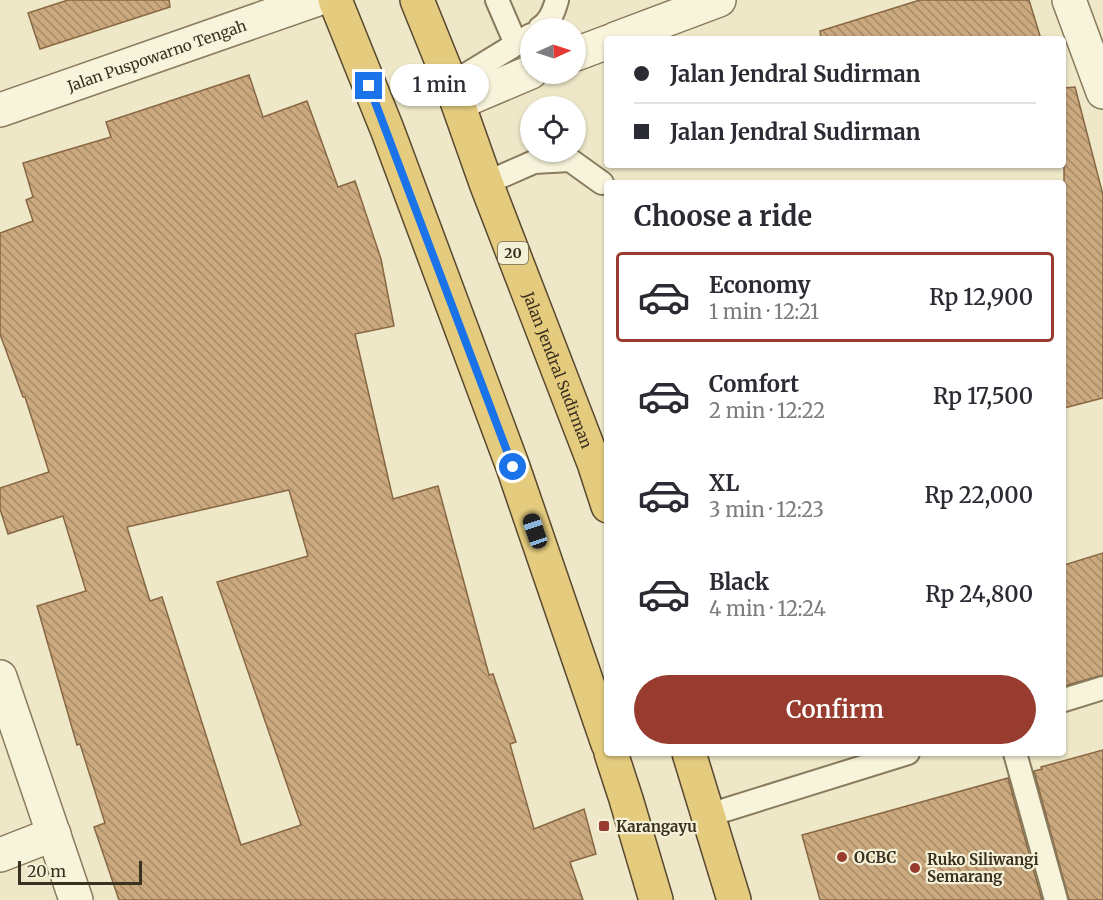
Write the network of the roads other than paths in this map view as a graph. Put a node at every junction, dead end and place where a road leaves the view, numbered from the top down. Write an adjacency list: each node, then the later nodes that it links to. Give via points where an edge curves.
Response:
1 (315, 0): 16 (street, Jalan Puspowarno Tengah)
2 (335, 0): 24 (highway, via 513,467)
3 (417, 0): 15 (highway, Jalan Jendral Sudirman / 20)
4 (497, 0): 10 (lane)
5 (557, 0): 8 (lane)
6 (719, 0): 9 (street)
7 (1069, 0): 14 (street)
8 (548, 18)
9 (623, 36)
10 (520, 40)
11 (604, 44): 12 (street)
12 (586, 50)
13 (520, 54): 15 (street)
14 (1103, 92)
15 (455, 94): 17 (highway, Jalan Jendral Sudirman / 20)
16 (0, 110)
17 (486, 183): 18 (lane, via 534,162 570,160); 19 (highway, Jalan Jendral Sudirman / 20)
18 (602, 183)
19 (601, 461): 20 (highway, Jalan Jendral Sudirman / 20)
20 (604, 480)
21 (0, 677): 30 (street)
22 (1103, 688): 23 (lane)
23 (1066, 699)
24 (604, 732)
25 (612, 756): 33 (highway)
26 (689, 756): 29 (highway)
27 (898, 756): 29 (lane)
28 (1016, 756): 35 (lane)
29 (709, 815): 34 (highway)
30 (54, 834): 31 (street); 32 (street)
31 (0, 855)
32 (76, 900)
33 (656, 900)
34 (734, 900)
35 (1056, 900)

